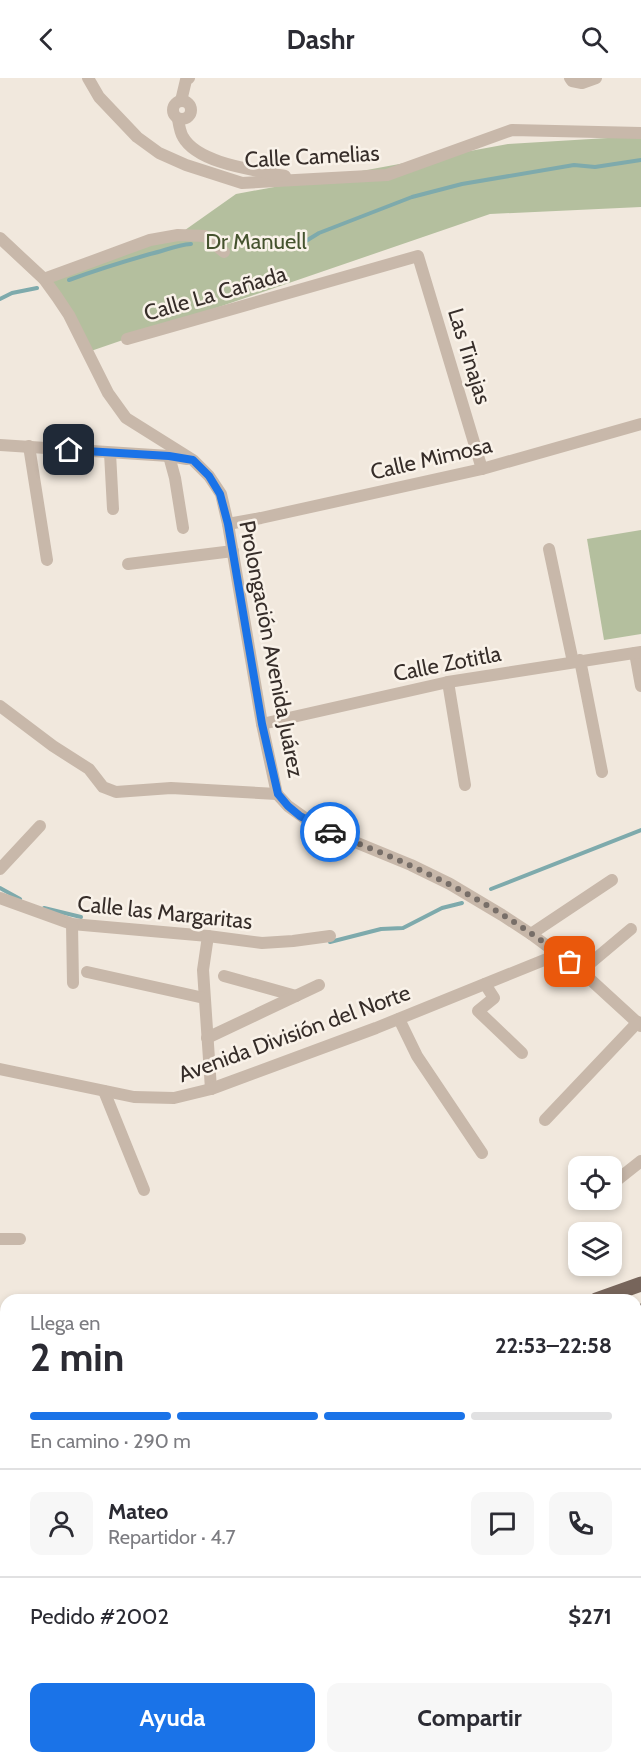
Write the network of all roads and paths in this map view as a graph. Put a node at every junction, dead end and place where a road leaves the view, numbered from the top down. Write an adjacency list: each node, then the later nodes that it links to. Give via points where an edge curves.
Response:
1 (88, 78): 6 (street, Calle Camelias, via 99,97 136,137 159,153 242,183)
2 (189, 78): 6 (street, via 181,100 172,109 182,136 193,150 208,158)
3 (570, 78): 4 (street, via 582,83)
4 (596, 78)
5 (641, 133): 6 (street, Calle Camelias, via 512,130 387,175)
6 (298, 180)
7 (0, 238): 10 (street, Prolongación Avenida Juárez)
8 (224, 252): 10 (street, via 206,236 178,235 150,240)
9 (418, 256): 11 (street, Calle La Cañada); 18 (street, Las Tinajas)
10 (44, 279): 17 (street, Prolongación Avenida Juárez, via 69,315 108,393 126,418)
11 (127, 339)
12 (641, 424): 18 (street, Calle Mimosa)
13 (0, 445): 14 (street)
14 (28, 446): 15 (street); 24 (street)
15 (110, 453): 16 (street); 19 (street)
16 (169, 456): 17 (street); 21 (street)
17 (193, 460): 20 (street, Prolongación Avenida Juárez, via 220,494)
18 (482, 469): 20 (street, Calle Mimosa)
19 (113, 509)
20 (228, 524): 23 (street, Prolongación Avenida Juárez)
21 (183, 528)
22 (549, 549): 27 (street)
23 (233, 551): 25 (street); 31 (street, Prolongación Avenida Juárez)
24 (47, 560)
25 (128, 564)
26 (638, 652): 27 (street, Calle Zotitla); 29 (street)
27 (577, 661): 28 (street, Calle Zotitla); 32 (street)
28 (448, 682): 31 (street, Calle Zotitla); 33 (street)
29 (641, 686)
30 (0, 706): 34 (street, via 89,769 103,787 116,792 171,788)
31 (262, 724): 34 (street, Prolongación Avenida Juárez)
32 (602, 772)
33 (465, 785)
34 (278, 794): 41 (street, Prolongación Avenida Juárez, via 316,826 450,884)
35 (40, 826): 36 (street)
36 (0, 869)
37 (612, 880): 41 (street)
38 (0, 898): 39 (street, Calle las Margaritas)
39 (72, 924): 42 (street, Calle las Margaritas); 48 (street)
40 (631, 929): 45 (street)
41 (531, 934): 44 (street, Prolongación Avenida Juárez)
42 (208, 936): 43 (street, Calle las Margaritas, via 262,943); 52 (street)
43 (330, 936)
44 (559, 954): 45 (street, Prolongación Avenida Juárez); 49 (street, Avenida División del Norte)
45 (581, 971): 54 (street, Prolongación Avenida Juárez)
46 (87, 972): 52 (street)
47 (224, 976): 51 (street)
48 (72, 983)
49 (485, 984): 53 (street, Avenida División del Norte); 56 (street, via 494,998 478,1011)
50 (319, 985): 51 (street)
51 (296, 996): 55 (street)
52 (204, 998): 55 (street)
53 (399, 1019): 58 (street, Avenida División del Norte); 61 (street, via 417,1056)
54 (636, 1026): 60 (street)
55 (207, 1038): 58 (street)
56 (522, 1053)
57 (0, 1069): 59 (street, Avenida División del Norte)
58 (211, 1089): 59 (street, Avenida División del Norte, via 174,1098)
59 (104, 1091): 64 (street)
60 (545, 1120)
61 (482, 1153)
62 (641, 1161): 63 (street)
63 (622, 1176)
64 (144, 1190)
65 (0, 1239): 66 (street)
66 (20, 1239)
67 (641, 1284): 68 (main road)
68 (613, 1294)

